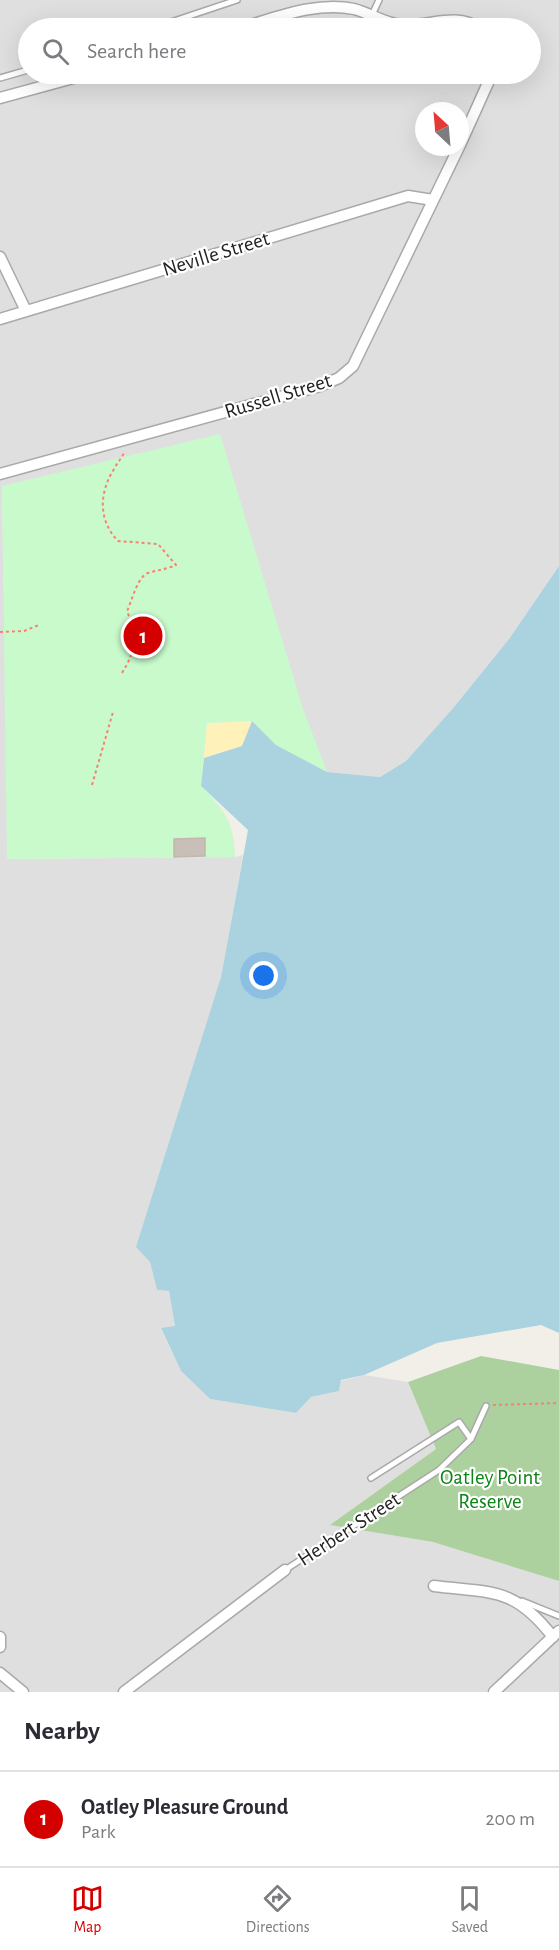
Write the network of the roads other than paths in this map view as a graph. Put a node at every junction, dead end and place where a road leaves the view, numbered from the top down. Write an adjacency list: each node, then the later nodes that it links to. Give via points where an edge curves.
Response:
1 (237, 0): 6 (lane)
2 (339, 0): 4 (lane)
3 (379, 0): 5 (lane)
4 (351, 9): 5 (street); 7 (street, via 319,7)
5 (372, 15): 8 (street)
6 (183, 18)
7 (275, 18)
8 (380, 18)
9 (18, 73): 10 (lane)
10 (0, 78)
11 (51, 84): 13 (street)
12 (487, 84): 14 (street, Russell Street)
13 (0, 98)
14 (469, 124)
15 (454, 156): 16 (street, Russell Street)
16 (433, 200): 18 (street, Neville Street, via 408,196); 20 (street, Russell Street, via 352,366 339,378)
17 (0, 257): 18 (street)
18 (26, 311): 19 (street, Neville Street)
19 (0, 319)
20 (0, 474)
21 (486, 1406): 22 (lane)
22 (471, 1439): 23 (lane, Herbert Street, via 459,1422); 24 (lane, Herbert Street, via 439,1470)
23 (370, 1478)
24 (285, 1570): 33 (street, Herbert Street)
25 (434, 1586): 26 (street)
26 (515, 1598): 27 (lane); 28 (street)
27 (559, 1616)
28 (556, 1634): 34 (street)
29 (0, 1637): 30 (street)
30 (0, 1647)
31 (0, 1673): 32 (street)
32 (22, 1692)
33 (124, 1692)
34 (494, 1692)

